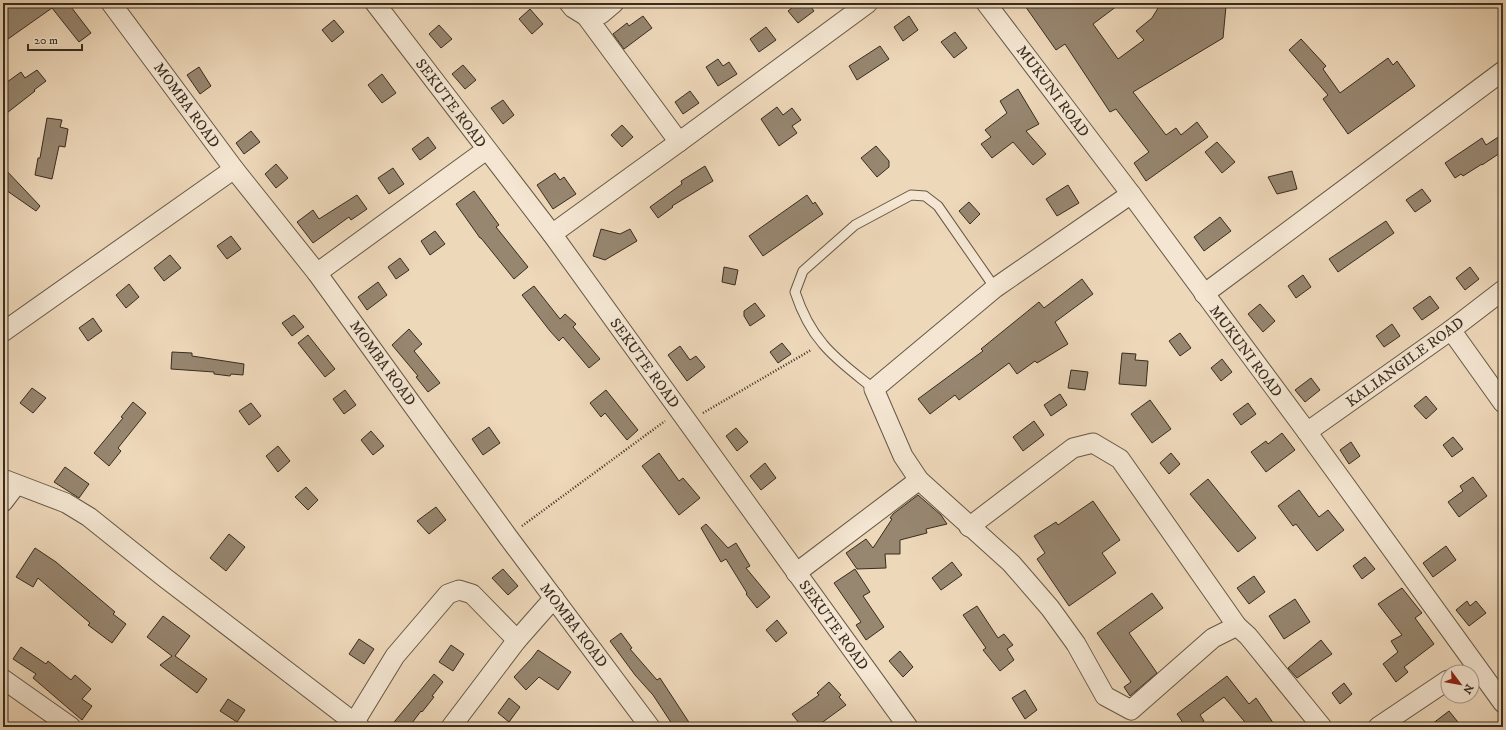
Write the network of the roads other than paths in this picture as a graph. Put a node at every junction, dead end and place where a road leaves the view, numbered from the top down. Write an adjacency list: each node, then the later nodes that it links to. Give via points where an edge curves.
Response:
1 (111, 3): 11 (street, MOMBA ROAD)
2 (375, 3): 10 (street, SEKUTE ROAD)
3 (569, 3): 7 (street)
4 (614, 3): 7 (street, via 601,14)
5 (868, 3): 9 (street)
6 (986, 3): 12 (street, MUKUNI ROAD)
7 (586, 16): 9 (street)
8 (1503, 71): 17 (street)
9 (679, 142): 13 (street)
10 (486, 150): 13 (street, SEKUTE ROAD); 14 (street)
11 (234, 169): 14 (street, MOMBA ROAD); 19 (street)
12 (1131, 194): 15 (street); 17 (street, MUKUNI ROAD)
13 (552, 234): 27 (street, SEKUTE ROAD)
14 (317, 273): 28 (street, MOMBA ROAD)
15 (995, 288): 20 (street); 20 (lane, via 938,206 925,196 911,195 855,225 803,271 795,292 801,309 822,344)
16 (1503, 290): 18 (street, KALIANGILE ROAD)
17 (1204, 294): 22 (street, MUKUNI ROAD)
18 (1451, 330): 21 (street); 22 (street, KALIANGILE ROAD)
19 (3, 332)
20 (874, 389): 23 (street, via 904,456)
21 (1503, 403)
22 (1307, 432): 31 (street, MUKUNI ROAD)
23 (918, 480): 26 (street); 27 (street)
24 (10, 482): 25 (street); 37 (street, via 66,503 89,517)
25 (3, 502)
26 (969, 527): 29 (street, via 1011,563 1050,608 1076,644 1105,696 1131,710 1213,638); 29 (street, via 1073,448 1093,443 1120,459)
27 (796, 573): 40 (street, SEKUTE ROAD)
28 (554, 598): 30 (street); 39 (street, MOMBA ROAD)
29 (1237, 626): 41 (street)
30 (517, 640): 37 (street, via 472,594 459,590 448,594 395,656); 38 (street)
31 (1465, 664)
32 (3, 679): 36 (street)
33 (1480, 680): 35 (street, MUKUNI ROAD)
34 (1440, 685): 42 (street)
35 (1503, 703)
36 (59, 724)
37 (357, 725)
38 (451, 727)
39 (650, 727)
40 (908, 727)
41 (1322, 727)
42 (1378, 727)

